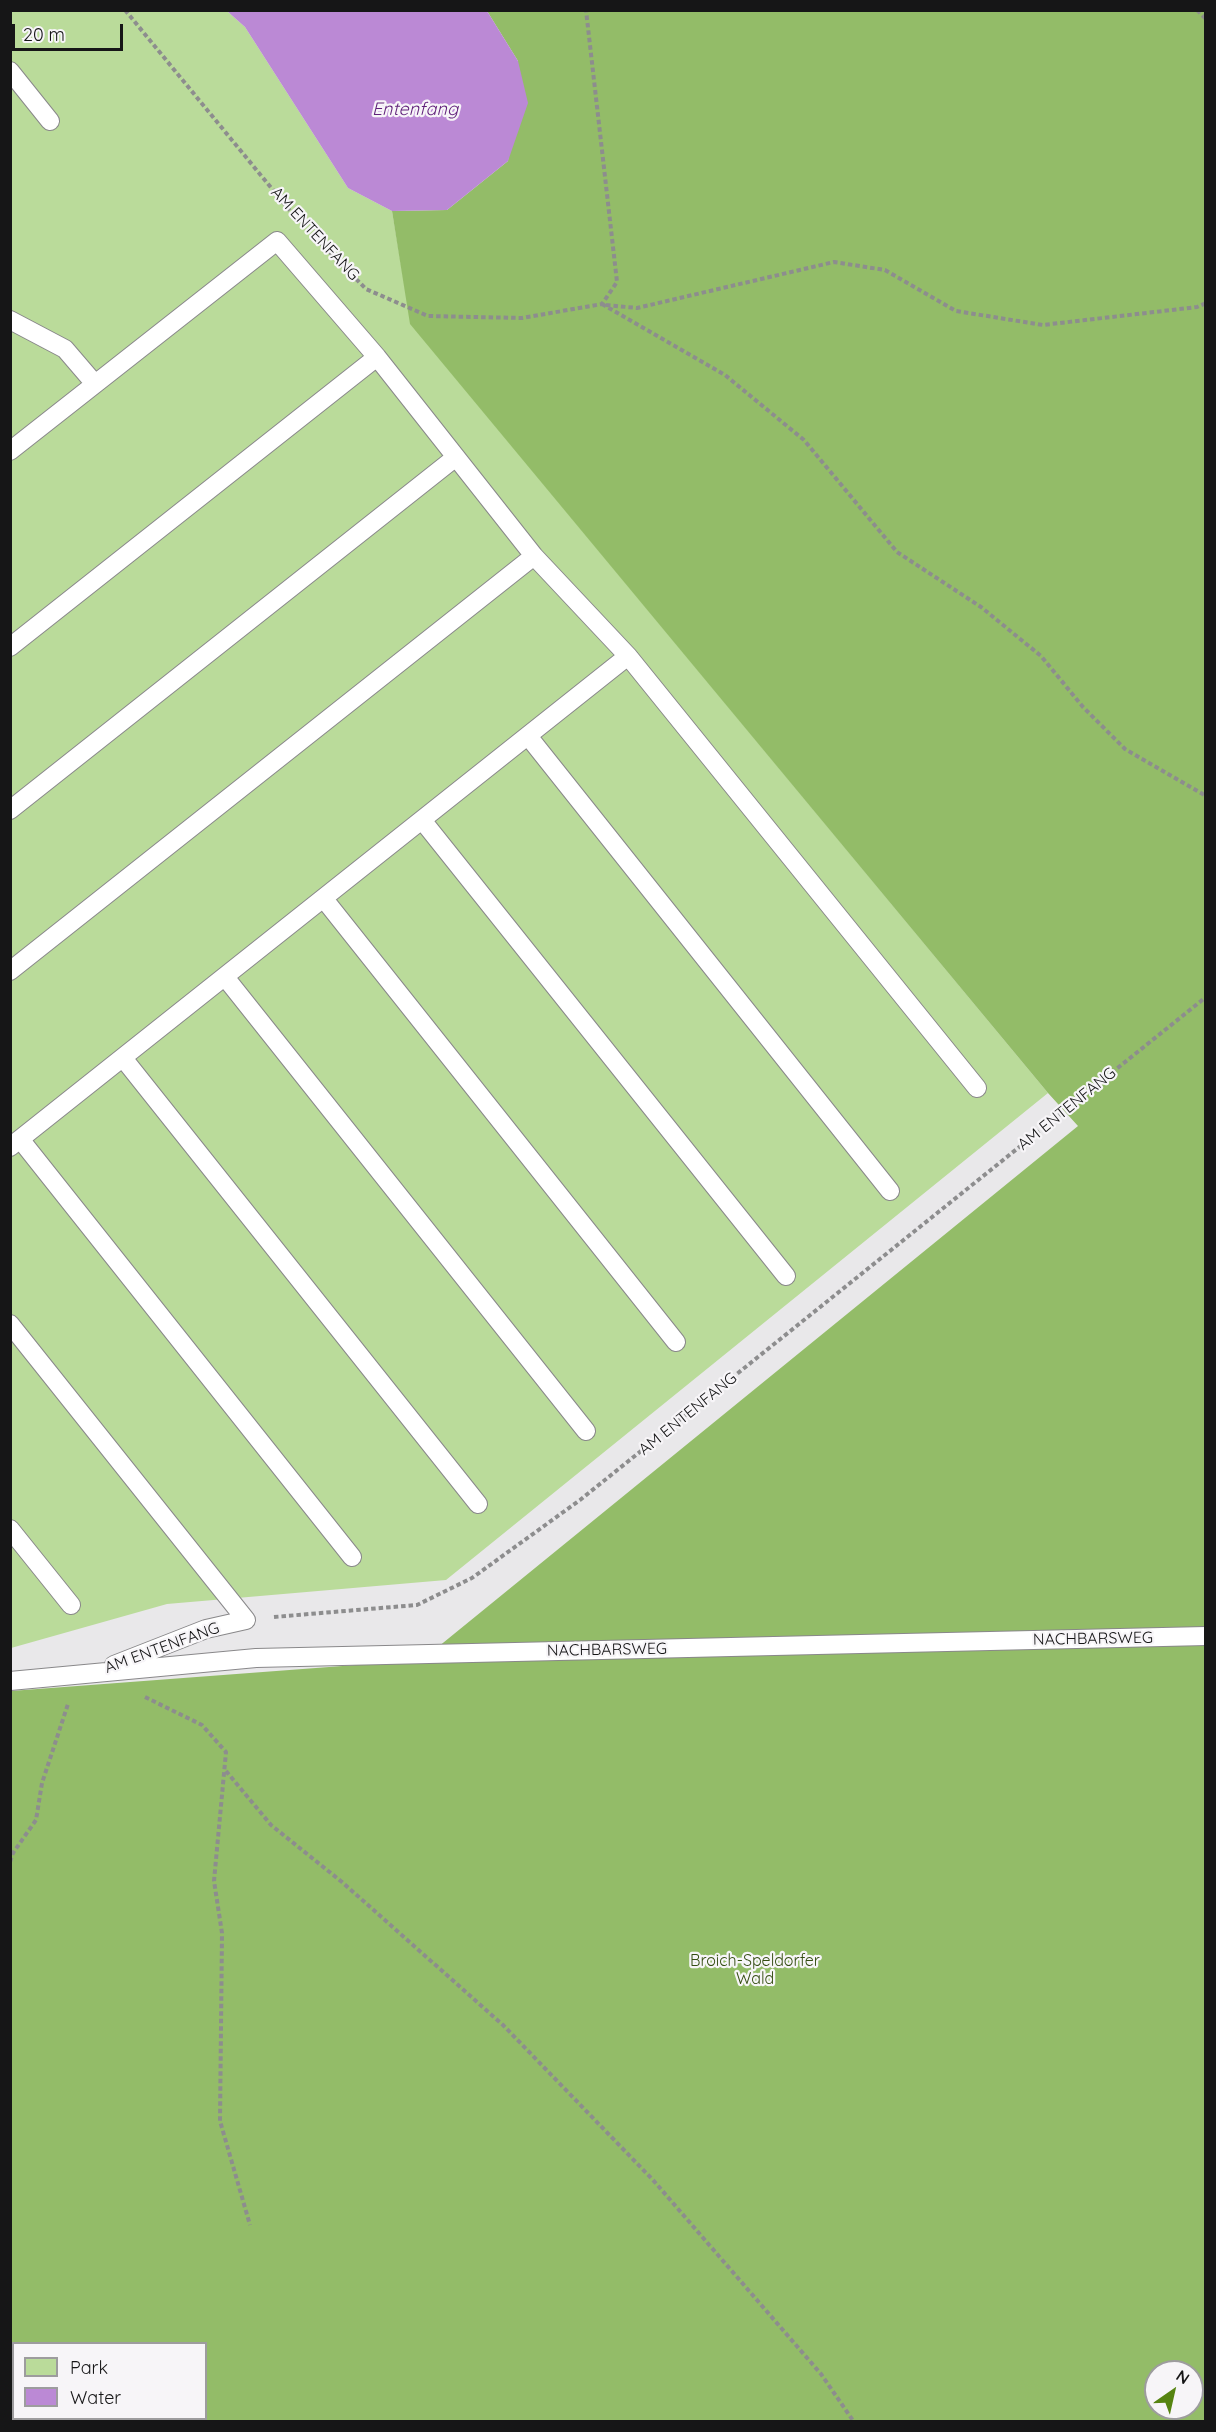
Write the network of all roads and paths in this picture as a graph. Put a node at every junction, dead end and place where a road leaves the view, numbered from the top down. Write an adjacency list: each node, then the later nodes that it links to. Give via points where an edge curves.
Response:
1 (125, 10): 7 (path, AM ENTENFANG)
2 (586, 10): 10 (path, via 617,282)
3 (1197, 10): 4 (path)
4 (1206, 19)
5 (10, 71): 6 (lane)
6 (50, 121)
7 (300, 222)
8 (308, 230): 10 (path, AM ENTENFANG, via 366,289 428,316 522,318)
9 (1206, 303): 10 (path, AM ENTENFANG, via 1043,325 956,311 885,270 834,262 636,308)
10 (602, 304): 20 (path, via 734,382 804,440 897,552 981,607 1041,656 1083,707 1125,749)
11 (10, 320): 13 (lane, via 64,348)
12 (377, 357): 13 (lane, via 277,241); 15 (lane); 17 (lane)
13 (95, 384): 14 (lane)
14 (10, 451)
15 (456, 457): 16 (lane); 21 (lane)
16 (534, 556): 18 (lane); 24 (lane)
17 (10, 647)
18 (628, 657): 19 (lane); 28 (lane)
19 (528, 736): 22 (lane); 30 (lane)
20 (1206, 796)
21 (10, 810)
22 (422, 820): 23 (lane); 31 (lane)
23 (324, 899): 25 (lane); 33 (lane)
24 (10, 971)
25 (225, 976): 27 (lane); 34 (lane)
26 (1206, 997): 39 (path, AM ENTENFANG, via 580,1500 471,1578 417,1605)
27 (123, 1058): 29 (lane); 35 (lane)
28 (977, 1088)
29 (15, 1143): 37 (lane)
30 (890, 1191)
31 (786, 1276)
32 (10, 1323): 39 (lane)
33 (676, 1342)
34 (586, 1431)
35 (478, 1504)
36 (10, 1529): 38 (lane)
37 (352, 1557)
38 (71, 1605)
39 (246, 1620): 41 (lane, AM ENTENFANG, via 206,1629)
40 (1206, 1636): 41 (lane, NACHBARSWEG, via 256,1658)
41 (96, 1673): 42 (lane, NACHBARSWEG); 45 (path, via 67,1705 42,1784 36,1820)
42 (10, 1681)
43 (138, 1694): 44 (path, via 202,1725 226,1752)
44 (226, 1771): 46 (path, via 214,1881 222,1934 220,2121); 47 (path, via 271,1825 342,1882 512,2034 653,2180 821,2374)
45 (10, 1862)
46 (250, 2225)
47 (854, 2421)

